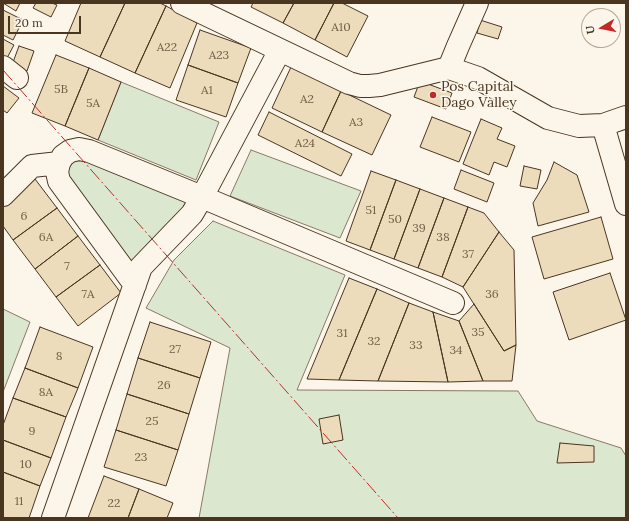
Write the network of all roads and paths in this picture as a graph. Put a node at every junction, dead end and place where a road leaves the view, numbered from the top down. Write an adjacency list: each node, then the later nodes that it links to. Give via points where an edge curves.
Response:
1 (182, 3): 3 (street)
2 (477, 3): 4 (street)
3 (280, 50): 4 (street, via 360,86 380,85); 9 (street)
4 (449, 68): 6 (street, via 478,78 548,118 579,126)
5 (626, 117): 6 (street)
6 (603, 125): 10 (street)
7 (59, 163): 8 (street, via 32,166); 9 (street, via 70,151 89,151); 11 (street, via 59,181)
8 (3, 195)
9 (202, 197): 11 (street, via 192,214 141,266); 12 (street)
10 (626, 204)
11 (135, 285): 13 (street)
12 (453, 303)
13 (53, 518)

